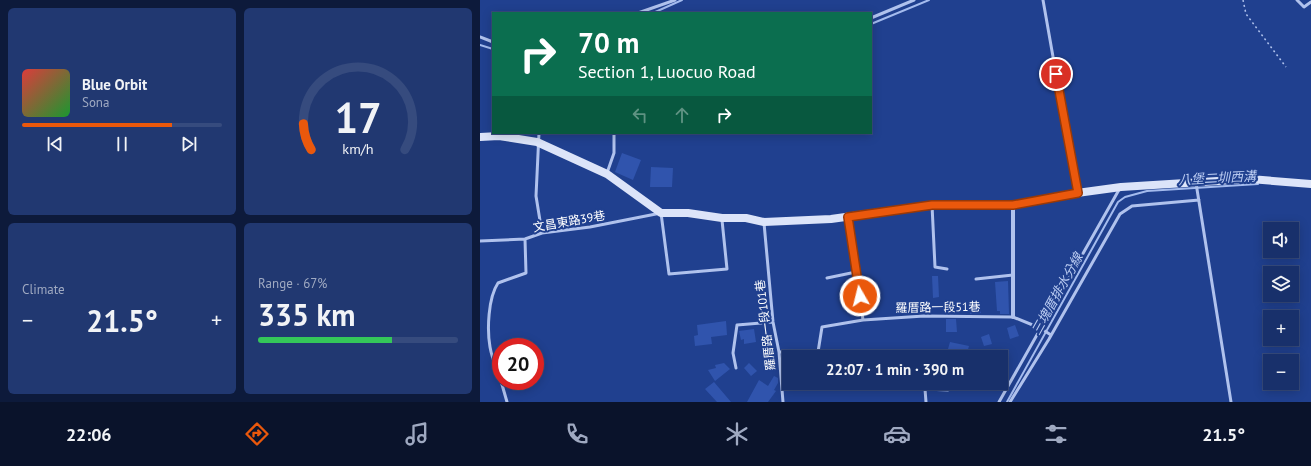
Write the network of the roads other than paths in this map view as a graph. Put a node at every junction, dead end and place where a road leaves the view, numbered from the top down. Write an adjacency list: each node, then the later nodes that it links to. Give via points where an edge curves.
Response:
1 (675, 0): 6 (lane)
2 (914, 0): 7 (lane)
3 (1043, 0): 20 (lane)
4 (1297, 0): 5 (lane, via 1304,7)
5 (1311, 2)
6 (641, 12)
7 (872, 18)
8 (480, 37): 9 (lane)
9 (492, 42)
10 (499, 134): 13 (street); 14 (street)
11 (539, 134): 15 (lane)
12 (614, 134): 16 (lane, via 614,154)
13 (480, 136)
14 (525, 136): 15 (street)
15 (537, 142): 16 (street); 28 (lane, via 536,196)
16 (607, 174): 24 (street)
17 (1196, 182): 18 (street, via 1250,179); 19 (street); 21 (lane)
18 (1311, 184)
19 (1121, 187): 20 (street); 39 (lane)
20 (1078, 193): 23 (street)
21 (1199, 200): 40 (lane, via 1132,206 1120,214); 51 (lane)
22 (932, 205): 23 (street); 25 (street); 31 (lane, via 935,268)
23 (1013, 205): 33 (street)
24 (661, 213): 26 (street, via 688,213); 26 (lane, via 669,274 727,269); 28 (lane, 文昌東路39巷, via 590,227)
25 (848, 217): 27 (street); 32 (lane)
26 (722, 218): 27 (street, via 746,218)
27 (764, 222): 38 (lane, 羅厝路一段101巷)
28 (542, 233): 29 (lane, 文昌東路39巷)
29 (525, 239): 30 (lane, 文昌東路39巷); 42 (lane, via 526,273 498,282 493,290 490,308)
30 (480, 241)
31 (947, 269)
32 (856, 272): 34 (lane); 37 (lane)
33 (1013, 274): 35 (lane); 36 (street)
34 (827, 278)
35 (976, 279)
36 (1013, 317): 37 (lane, 羅厝路一段51巷, via 936,316); 39 (lane, 羅厝路一段51巷)
37 (863, 320): 41 (lane, 羅厝路一段51巷, via 822,327 818,352)
38 (772, 322): 41 (lane, 羅厝路一段101巷); 43 (lane, via 737,324 733,353)
39 (1042, 329): 40 (lane, 羅厝路一段51巷); 49 (lane)
40 (1050, 334): 50 (lane)
41 (779, 352): 47 (lane, 羅厝路一段101巷)
42 (492, 354)
43 (736, 368)
44 (504, 390): 46 (lane)
45 (925, 390): 48 (lane)
46 (507, 402)
47 (783, 402)
48 (926, 402)
49 (999, 402)
50 (1010, 402)
51 (1231, 402)

